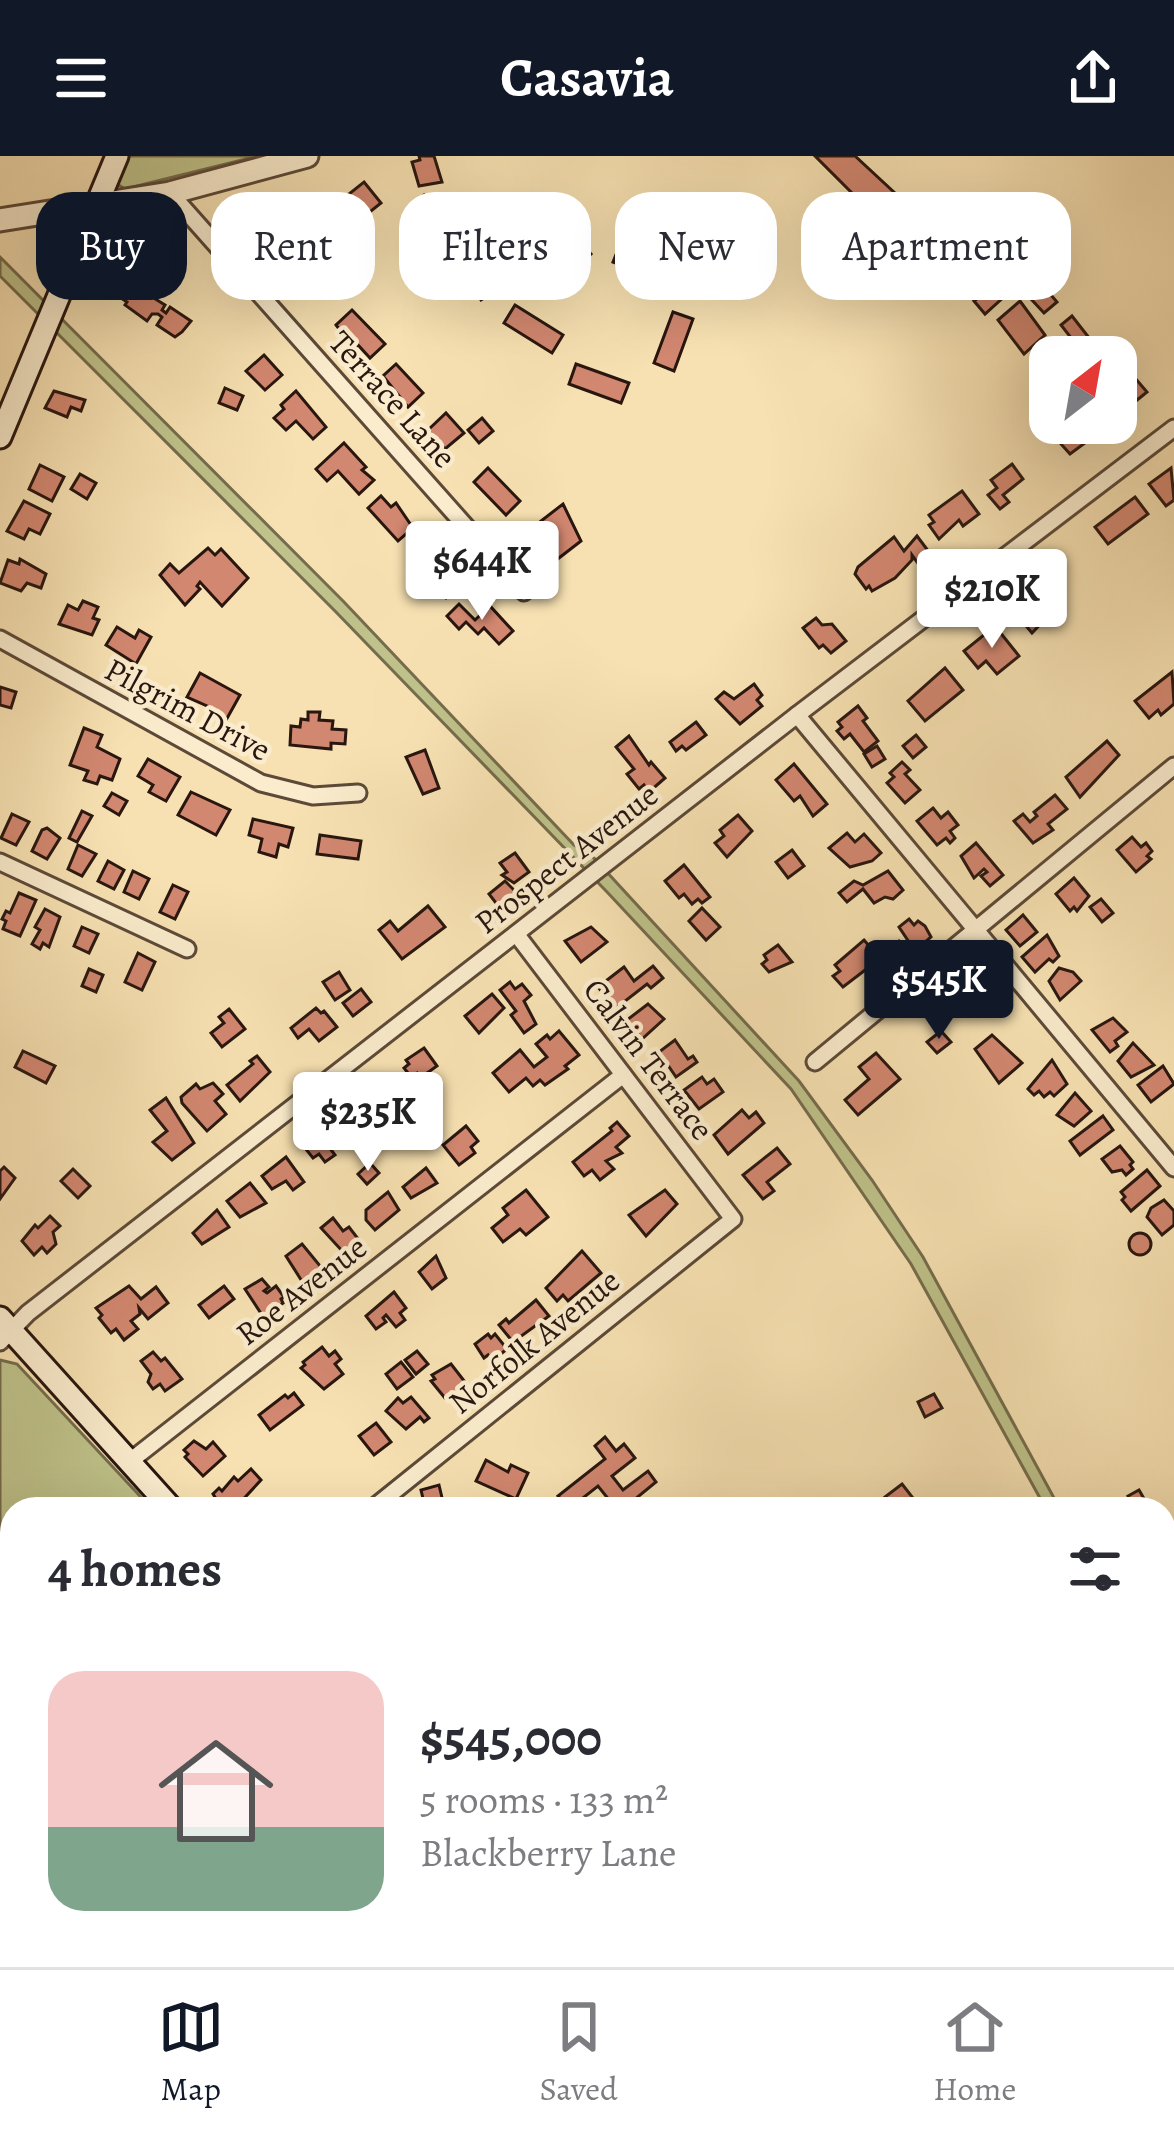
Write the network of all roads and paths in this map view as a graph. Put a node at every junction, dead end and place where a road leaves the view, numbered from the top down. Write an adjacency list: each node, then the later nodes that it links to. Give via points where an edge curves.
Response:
1 (117, 156): 3 (main road)
2 (308, 156): 4 (main road)
3 (101, 192)
4 (174, 192)
5 (187, 212): 11 (street, Terrace Lane)
6 (36, 214): 7 (main road)
7 (0, 220)
8 (56, 300): 10 (main road)
9 (1174, 428): 13 (street, Prospect Avenue)
10 (0, 437)
11 (524, 592)
12 (0, 639): 15 (street, Pilgrim Drive, via 261,783 313,796)
13 (797, 715): 17 (street); 18 (street, Prospect Avenue)
14 (1174, 766): 17 (street)
15 (358, 794)
16 (0, 862): 19 (street)
17 (975, 929): 20 (street); 22 (street)
18 (517, 935): 21 (street, Calvin Terrace); 24 (street, Prospect Avenue)
19 (187, 949)
20 (815, 1062)
21 (623, 1076): 23 (street, Calvin Terrace); 25 (street, Roe Avenue)
22 (1174, 1168)
23 (734, 1219): 27 (street, Norfolk Avenue)
24 (4, 1330): 25 (main road)
25 (129, 1462): 26 (main road)
26 (161, 1497)
27 (386, 1497)

